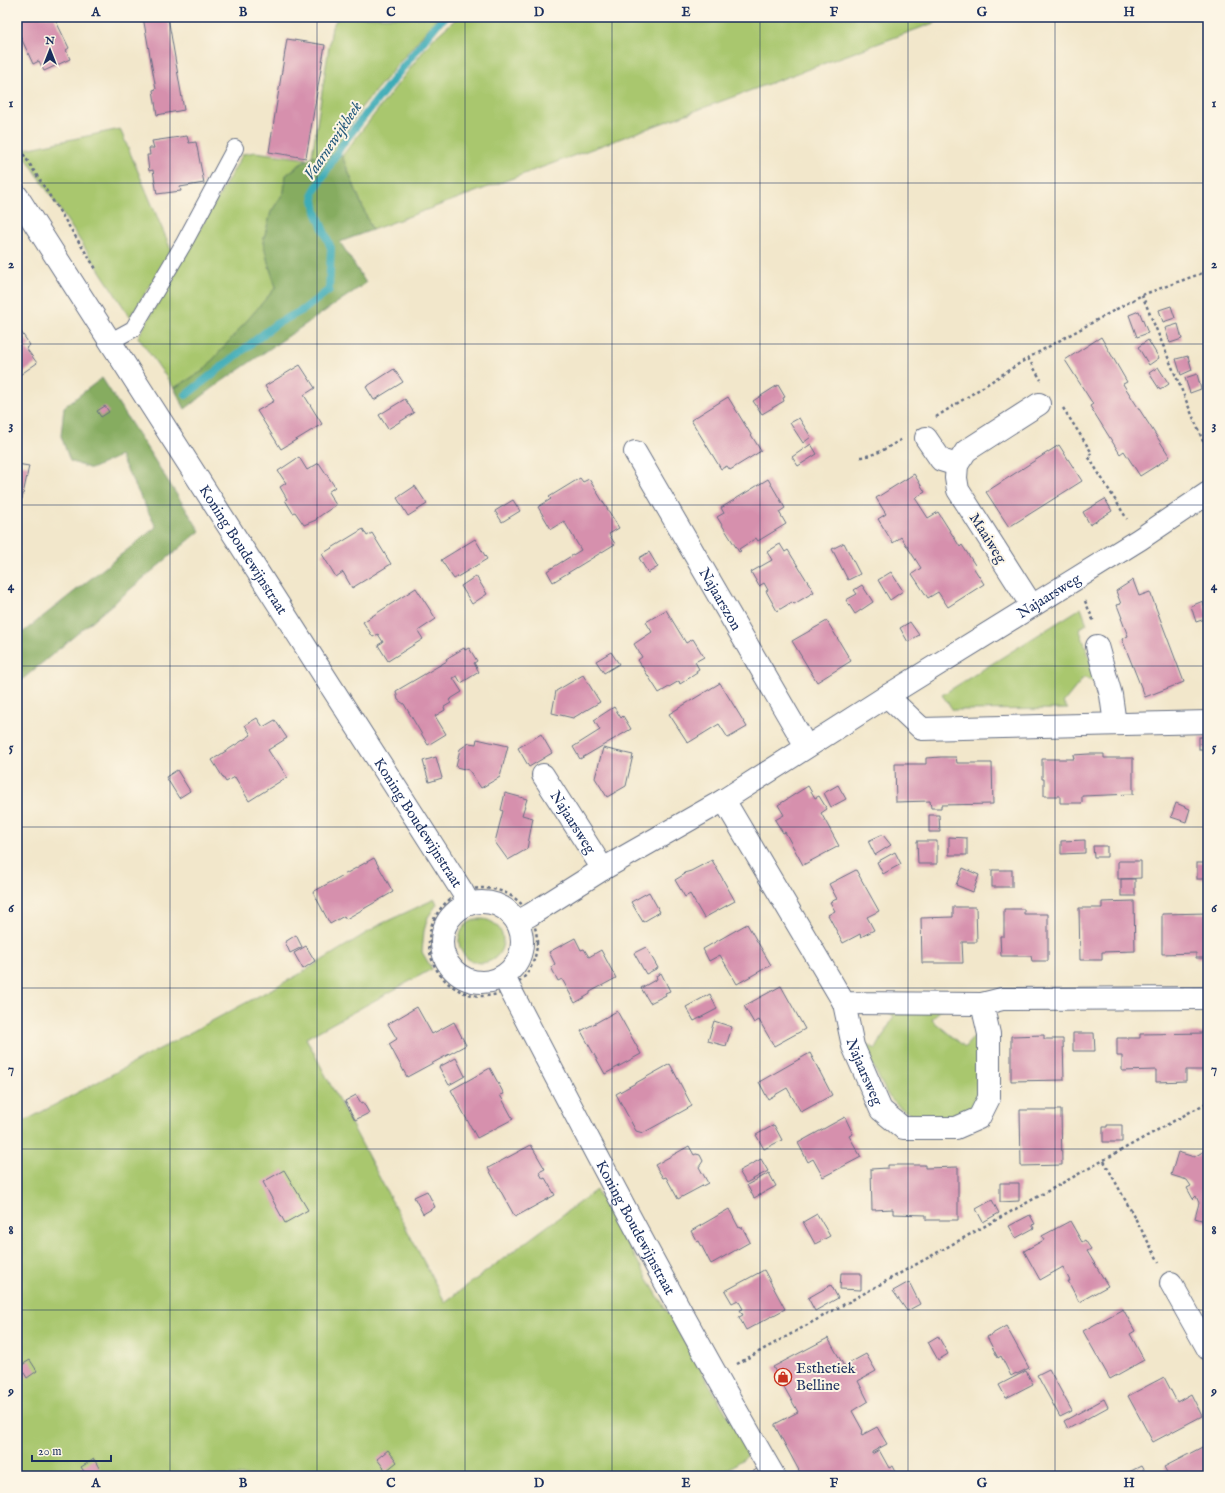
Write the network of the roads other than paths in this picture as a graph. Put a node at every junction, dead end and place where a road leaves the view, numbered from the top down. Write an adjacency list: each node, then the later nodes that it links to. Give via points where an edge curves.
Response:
1 (236, 148): 3 (lane, via 133,329)
2 (17, 196): 3 (street, Koning Boudewijnstraat)
3 (111, 341): 18 (street, Koning Boudewijnstraat, via 458,884)
4 (1046, 399): 7 (street, via 966,451)
5 (922, 431): 7 (street, via 941,460)
6 (634, 452): 14 (street, Najaarszon)
7 (957, 465): 9 (street, Maaiweg, via 958,490)
8 (1208, 493): 9 (street, Najaarsweg)
9 (1032, 606): 11 (street, Najaarsweg)
10 (1097, 646): 13 (street, via 1111,695)
11 (887, 696): 13 (street, via 922,728); 14 (street, Najaarsweg)
12 (1208, 722): 13 (street)
13 (1115, 724)
14 (806, 746): 16 (street, Najaarsweg)
15 (544, 775): 17 (street, Najaarsweg)
16 (724, 800): 17 (street, Najaarsweg); 22 (street, Najaarsweg)
17 (603, 869): 19 (street, Najaarsweg)
18 (475, 896): 19 (street); 20 (street, via 446,924 442,945 444,955 449,964 464,978 484,982)
19 (524, 919): 20 (street, via 521,951)
20 (507, 982): 26 (street, Koning Boudewijnstraat, via 610,1182)
21 (1208, 998): 23 (street, via 1002,999)
22 (844, 1002): 23 (street); 23 (street, Najaarsweg, via 853,1046 882,1110 903,1128 956,1128 979,1118 989,1098 989,1034)
23 (982, 1004)
24 (1171, 1283): 25 (street)
25 (1208, 1349)
26 (774, 1476)

